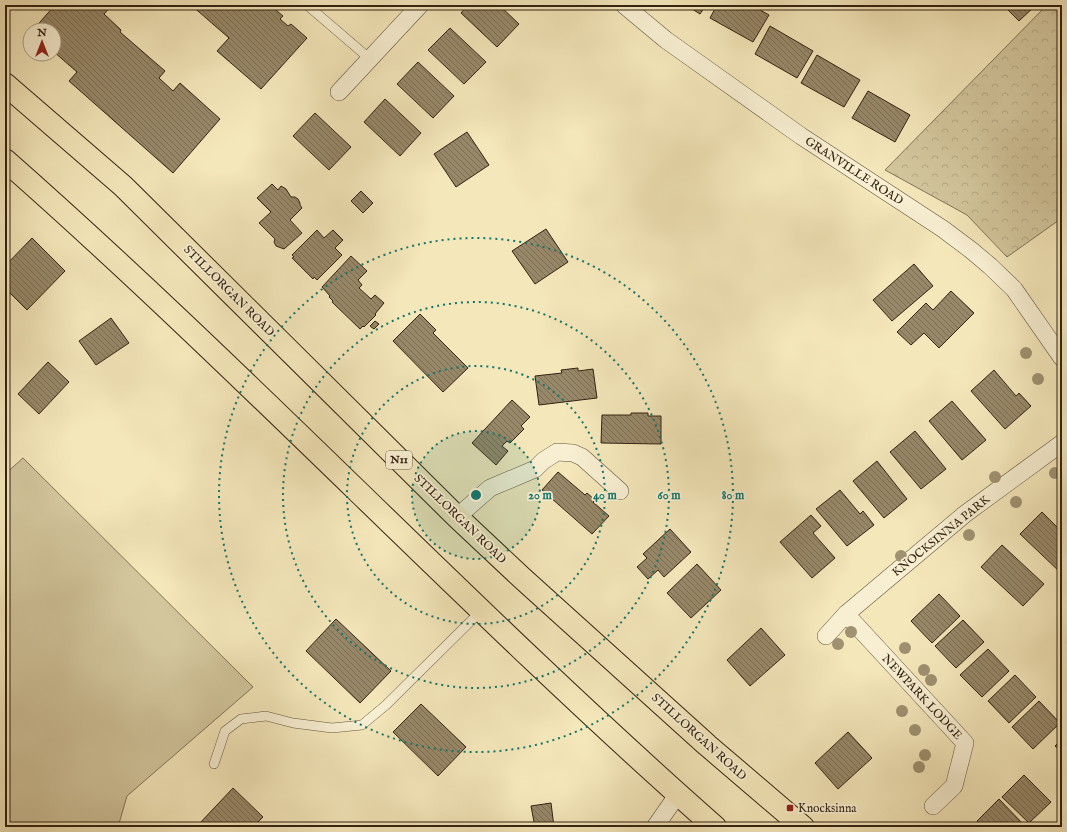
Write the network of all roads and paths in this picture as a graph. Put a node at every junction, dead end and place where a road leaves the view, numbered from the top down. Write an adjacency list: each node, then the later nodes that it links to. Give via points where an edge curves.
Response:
1 (307, 5): 4 (lane)
2 (420, 5): 4 (street)
3 (624, 5): 8 (street, GRANVILLE ROAD, via 666,40 801,136 971,250 1014,289)
4 (370, 59): 6 (street)
5 (5, 84): 11 (highway, STILLORGAN ROAD / N11, via 124,186)
6 (339, 92)
7 (5, 160): 12 (highway, via 207,346)
8 (1062, 358)
9 (1062, 443): 13 (street, KNOCKSINNA PARK, via 965,514)
10 (620, 491): 11 (street, via 582,457 573,453 557,452 535,469 490,488)
11 (457, 518): 20 (highway, STILLORGAN ROAD / N11, via 707,745)
12 (481, 611): 15 (lane, via 386,705 362,725 332,728 266,716 241,719 225,731); 16 (highway)
13 (846, 614): 14 (street, KNOCKSINNA PARK); 17 (street, NEWPARK LODGE, via 965,743 954,786)
14 (826, 636)
15 (214, 764)
16 (678, 794): 18 (street); 19 (highway)
17 (933, 806)
18 (654, 827)
19 (715, 827)
20 (803, 827)

